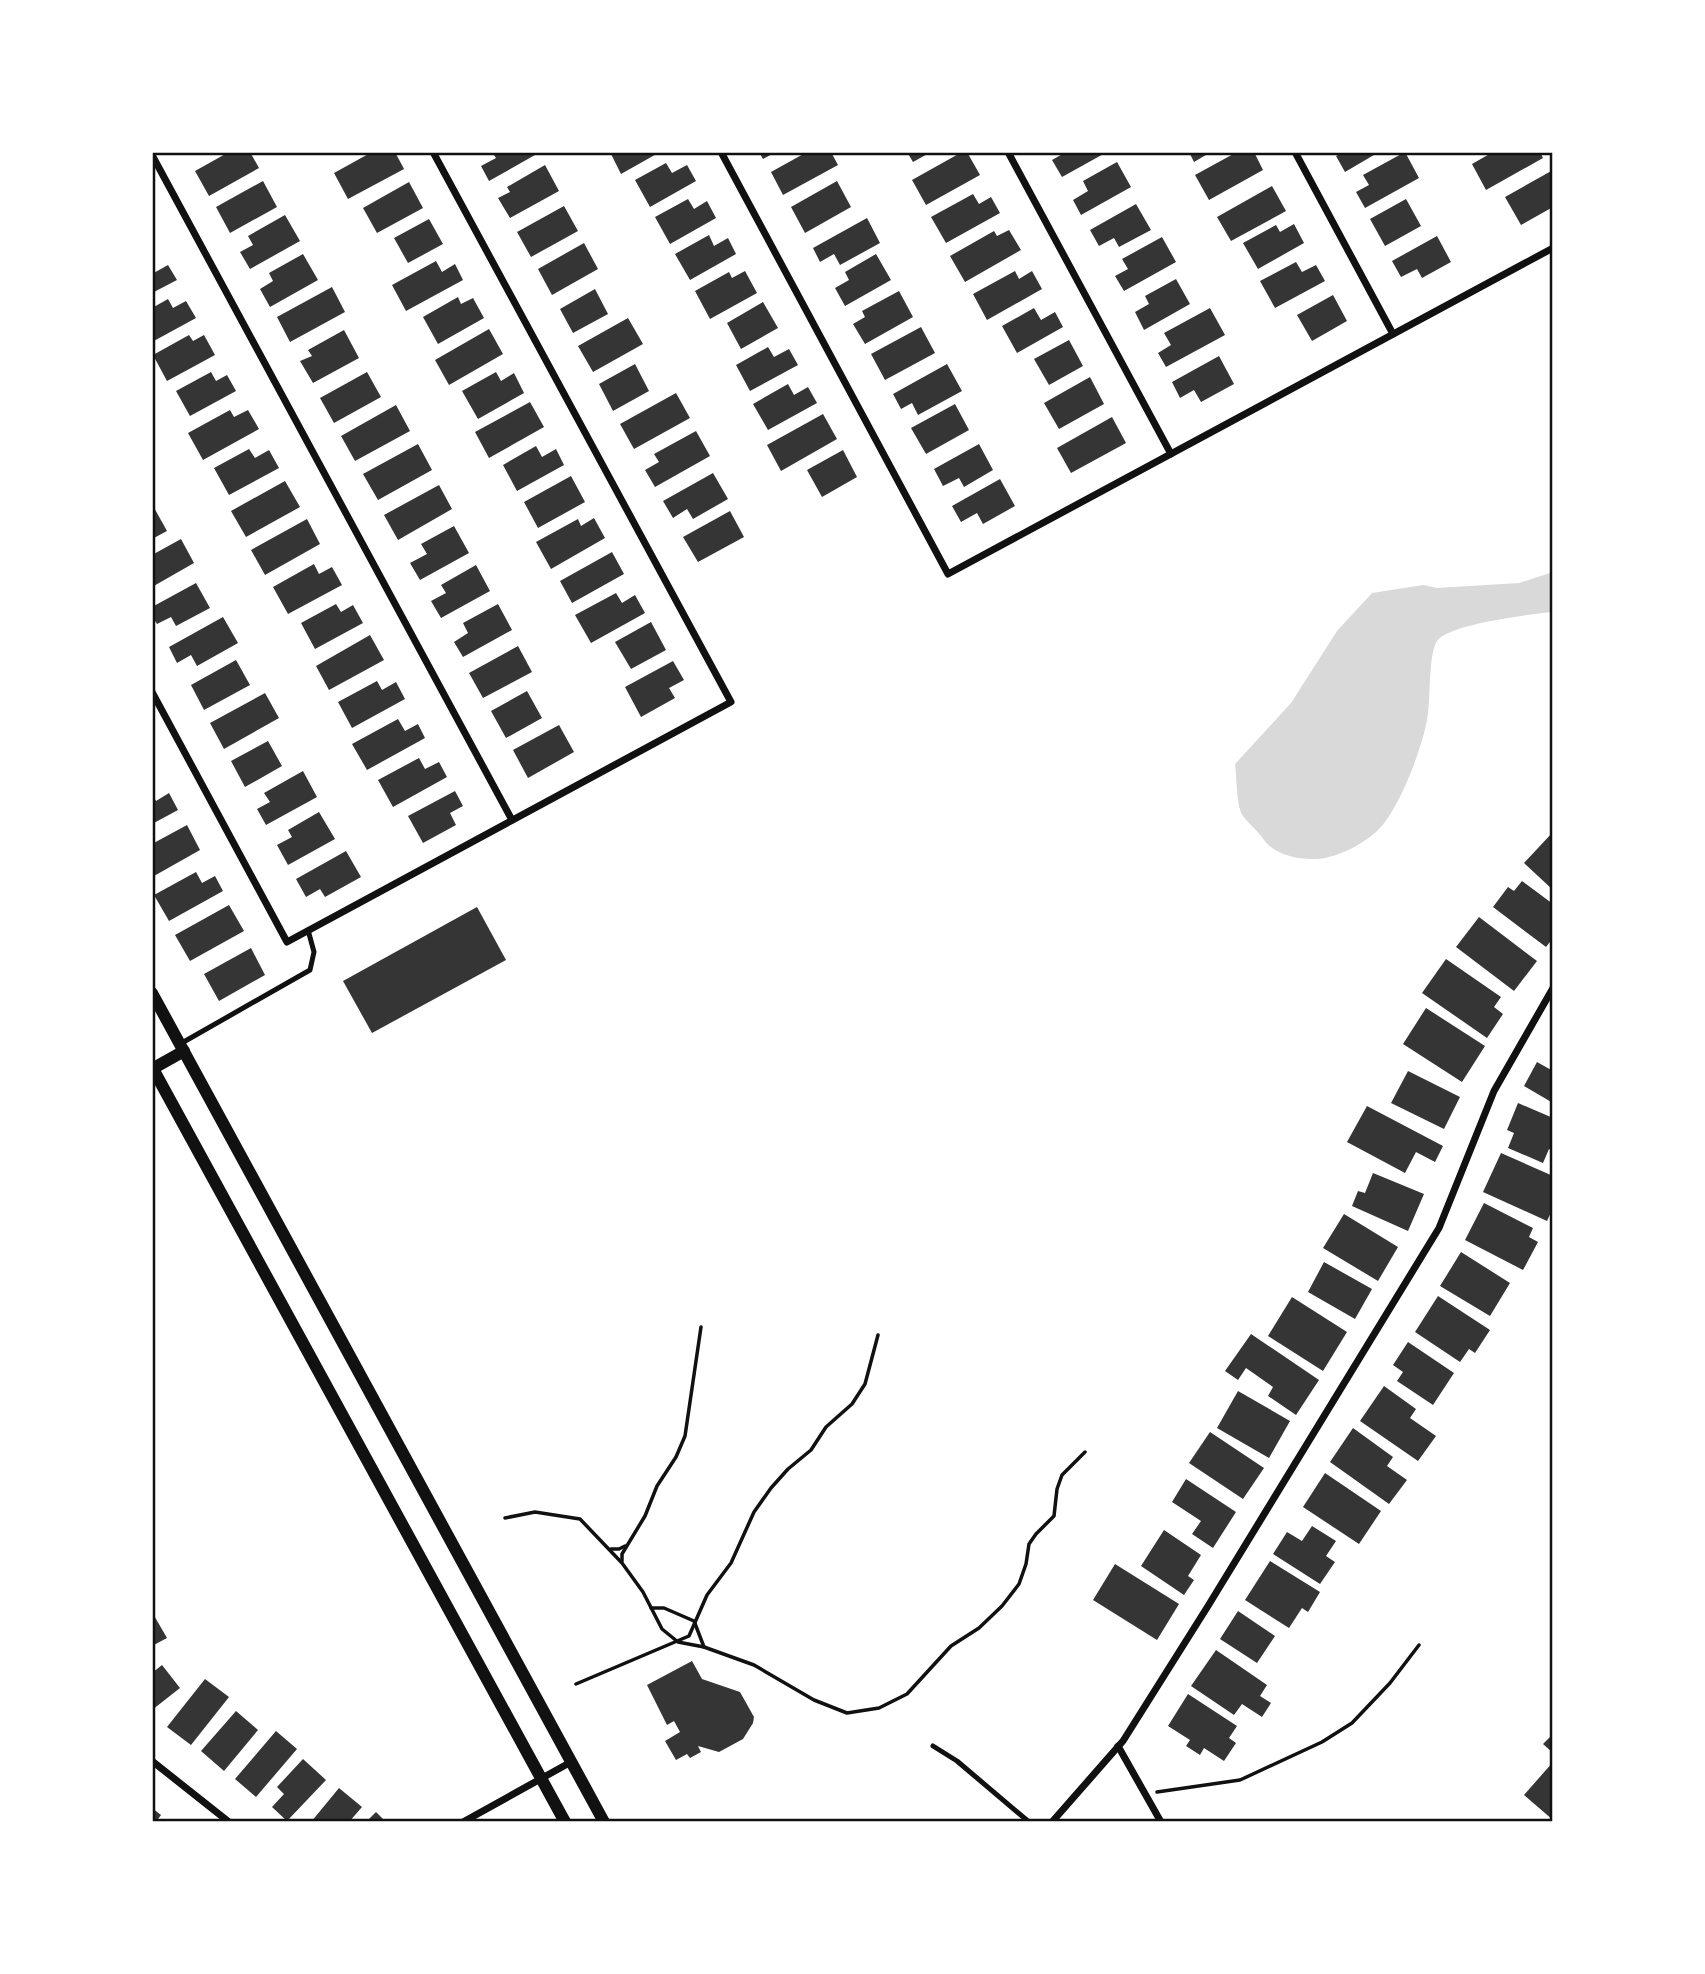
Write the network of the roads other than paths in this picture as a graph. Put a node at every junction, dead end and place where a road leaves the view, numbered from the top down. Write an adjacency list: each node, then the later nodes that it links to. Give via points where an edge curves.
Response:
1 (433, 152): 10 (street, via 731,702)
2 (721, 152): 8 (street, via 948,574)
3 (1008, 152): 8 (street)
4 (1295, 152): 7 (street)
5 (152, 155): 10 (street)
6 (1553, 248): 7 (street)
7 (1393, 334): 8 (street)
8 (1171, 454)
9 (152, 692): 11 (street, via 287,942)
10 (512, 820): 11 (street)
11 (309, 930): 14 (lane, via 314,952 310,970)
12 (1553, 988): 17 (street, via 1494,1091 1439,1228)
13 (152, 993): 14 (street)
14 (182, 1048): 15 (street); 19 (street)
15 (153, 1068): 20 (street)
16 (933, 1746): 25 (lane)
17 (1118, 1746): 26 (street); 27 (street)
18 (152, 1761): 21 (street)
19 (571, 1762): 20 (street); 24 (street)
20 (541, 1778): 22 (street); 23 (street)
21 (229, 1822)
22 (463, 1822)
23 (565, 1822)
24 (604, 1822)
25 (1029, 1822)
26 (1052, 1822)
27 (1161, 1822)

